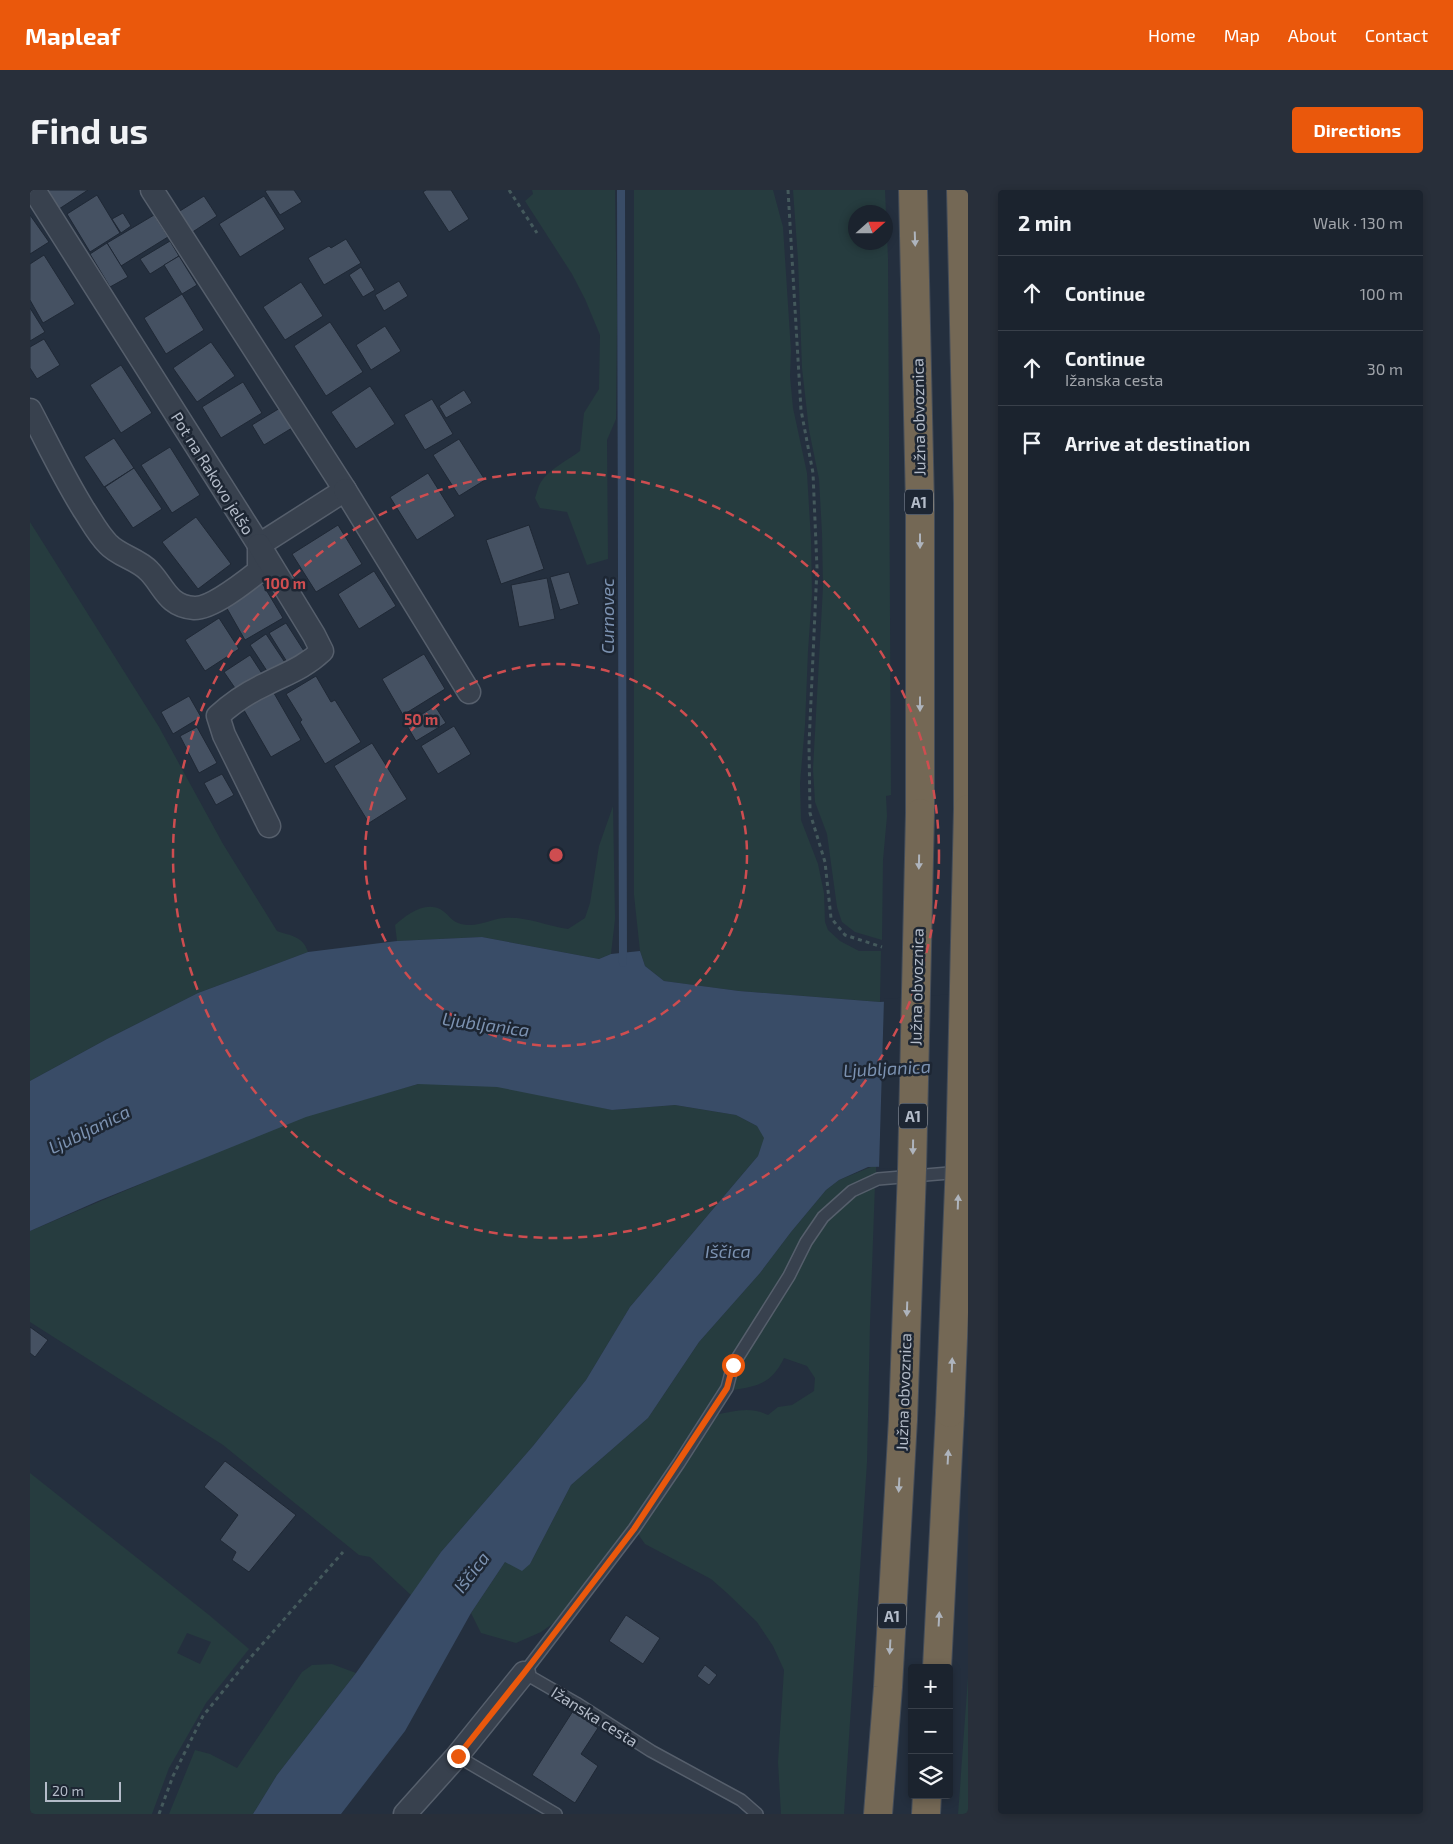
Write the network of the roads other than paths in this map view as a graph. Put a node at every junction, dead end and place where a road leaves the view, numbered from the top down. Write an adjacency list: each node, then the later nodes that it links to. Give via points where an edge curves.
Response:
1 (34, 190): 7 (street, Pot na Rakovo jelšo)
2 (152, 190): 6 (street)
3 (913, 190): 19 (highway, Južna obvoznica / A1, one-way to 19, bridge, via 920,505 920,813 903,1419)
4 (961, 190): 9 (highway, via 968,504)
5 (30, 410): 7 (street, via 72,491 98,532 109,546 143,564 166,595 181,605 203,607 259,572)
6 (345, 490): 7 (street, Pot na Rakovo jelšo); 8 (street)
7 (259, 545): 10 (street, via 322,651 309,663 234,702 218,716 224,735)
8 (469, 692)
9 (968, 809): 12 (highway, one-way to 9, bridge, via 960,1162)
10 (269, 826)
11 (968, 1171): 13 (lane, via 878,1179 852,1191 823,1217 733,1365 727,1388 679,1463 634,1529)
12 (936, 1664)
13 (524, 1673): 14 (street); 18 (lane, Ižanska cesta, via 651,1752 741,1800)
14 (458, 1756): 16 (street); 17 (lane)
15 (927, 1799): 20 (highway)
16 (405, 1814)
17 (556, 1814)
18 (757, 1814)
19 (878, 1814)
20 (926, 1814)

